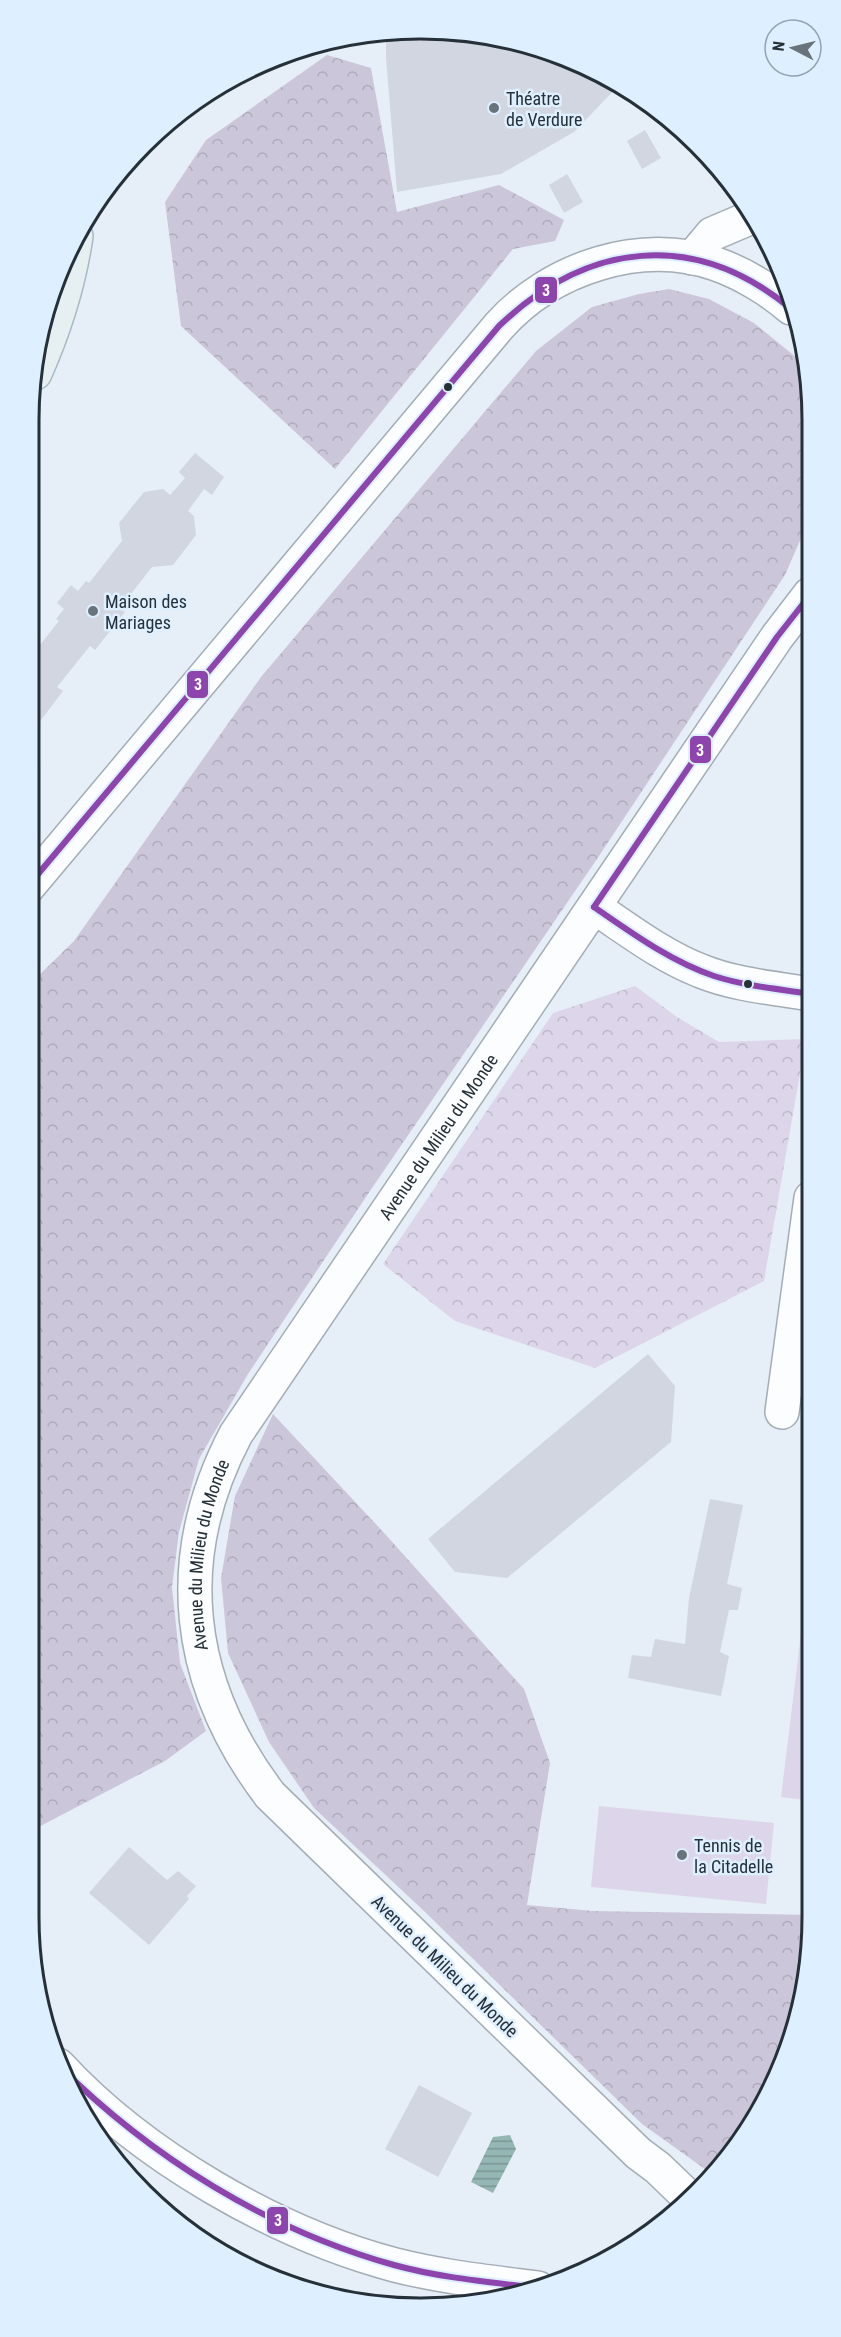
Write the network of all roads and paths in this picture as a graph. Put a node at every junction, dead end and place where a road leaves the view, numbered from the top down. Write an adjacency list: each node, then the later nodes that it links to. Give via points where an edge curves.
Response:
1 (745, 220): 2 (street, via 712,234)
2 (692, 258): 4 (street, via 738,274); 7 (street, via 654,255 603,262 547,286 516,308)
3 (70, 271): 5 (main road, via 65,297)
4 (783, 303)
5 (46, 348)
6 (802, 604): 8 (street, Avenue du Milieu du Monde)
7 (39, 874)
8 (594, 907): 9 (street, via 666,955 703,972); 13 (street, Avenue du Milieu du Monde, via 236,1434 206,1506 196,1566 195,1616 216,1703 240,1752 270,1795)
9 (802, 993)
10 (802, 1264): 11 (street)
11 (782, 1412)
12 (77, 2082): 14 (street, via 166,2157 216,2189 286,2225 397,2265)
13 (683, 2192)
14 (516, 2286)

